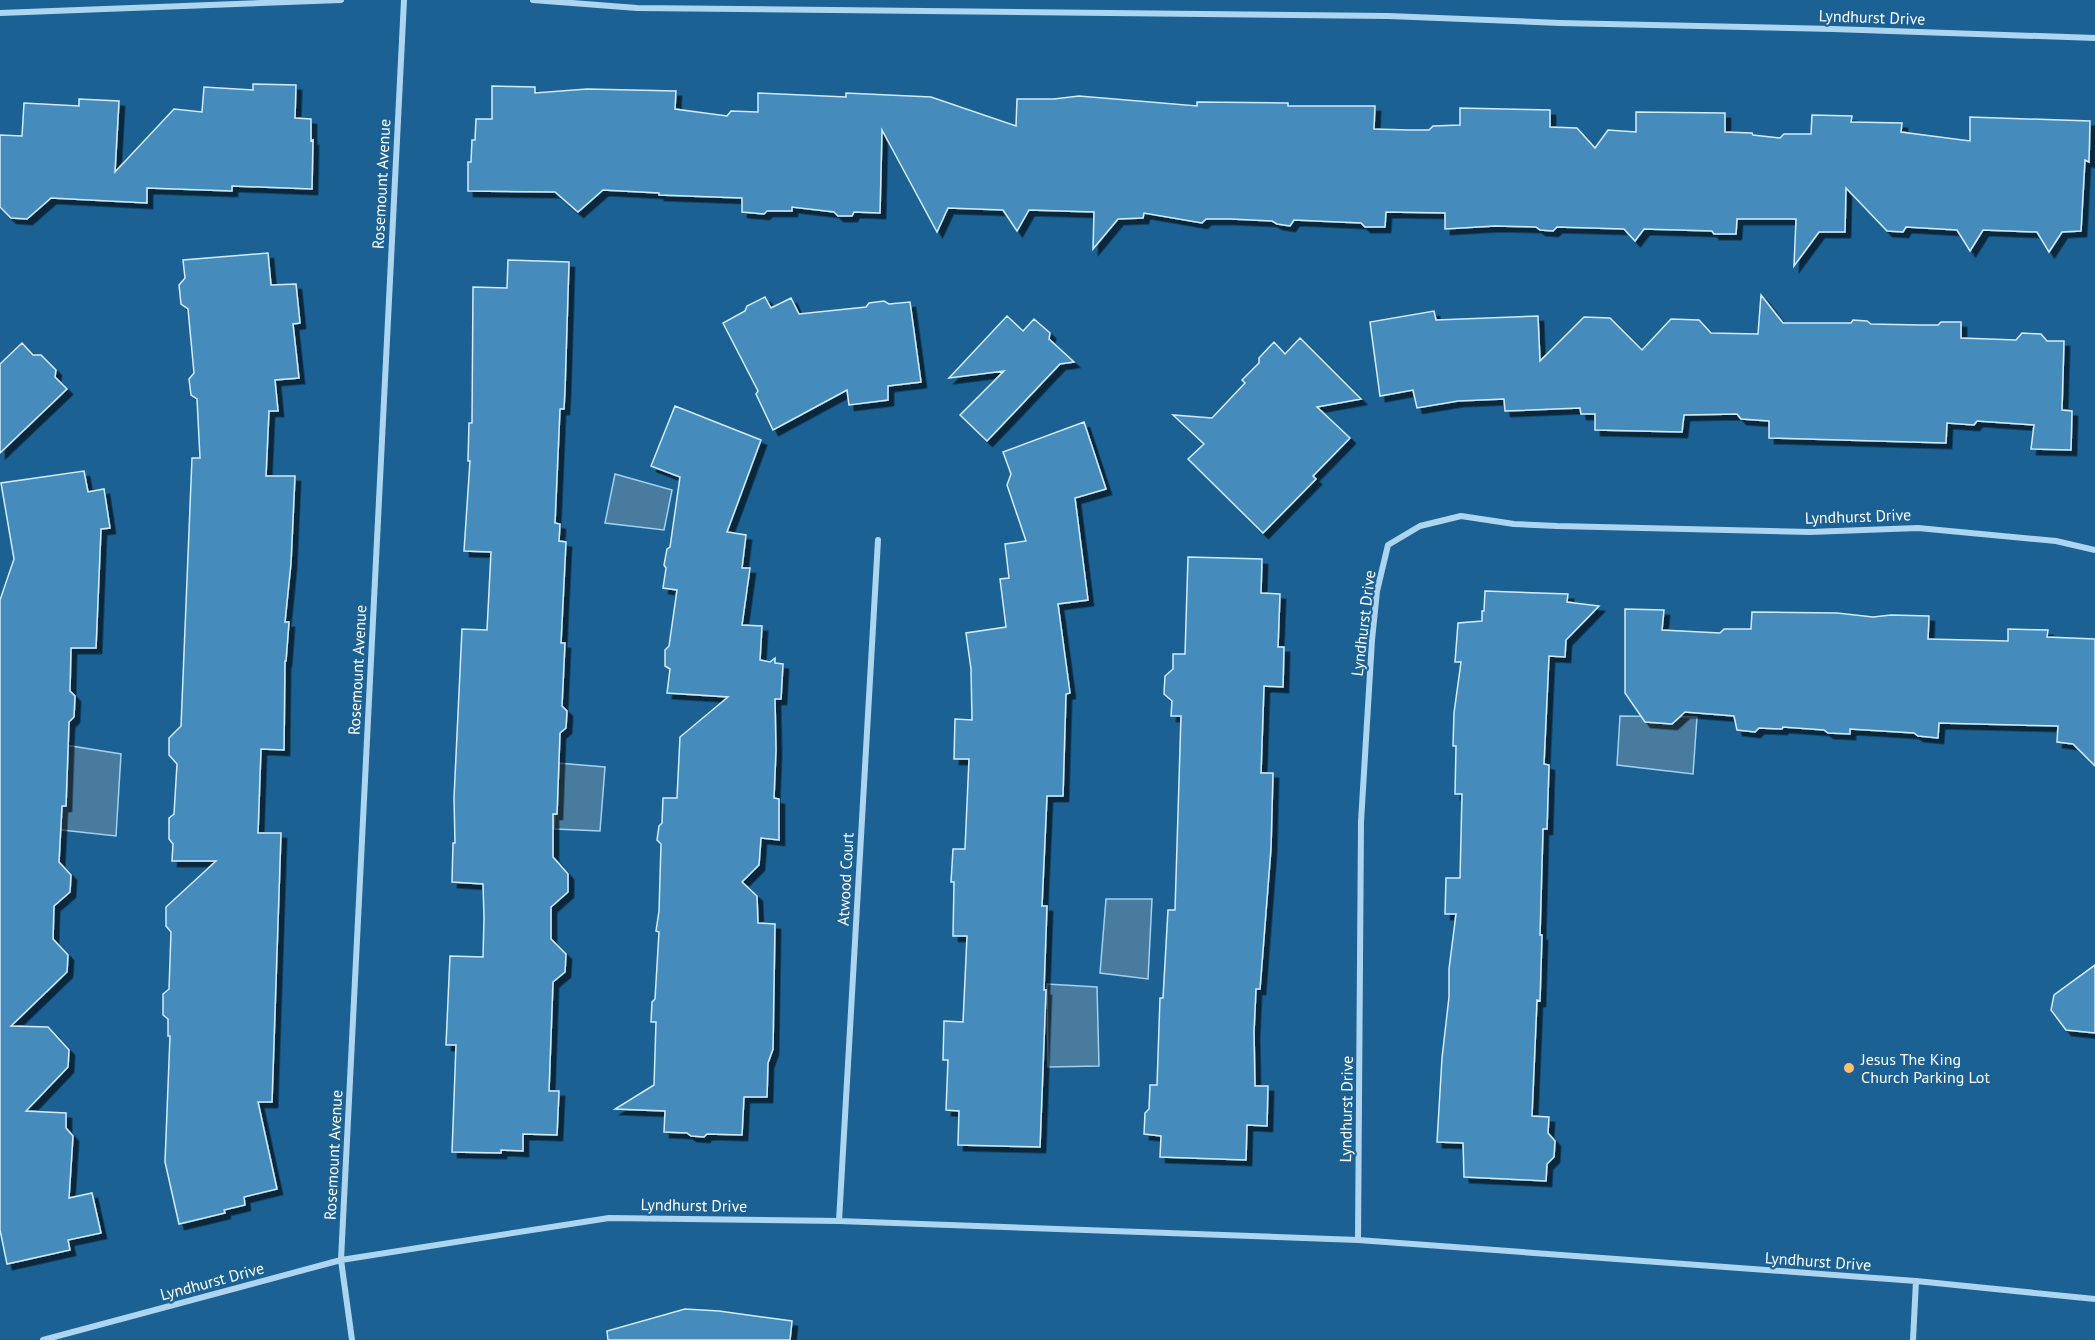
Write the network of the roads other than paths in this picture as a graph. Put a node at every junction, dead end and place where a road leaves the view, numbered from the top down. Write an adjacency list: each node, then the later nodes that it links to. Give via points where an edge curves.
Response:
1 (341, 0): 4 (street)
2 (404, 0): 10 (street, Rosemount Avenue)
3 (533, 0): 5 (street, Lyndhurst Drive, via 637,8 1388,16)
4 (0, 13)
5 (2095, 38)
6 (878, 540): 8 (street, Atwood Court)
7 (2095, 550): 9 (street, Lyndhurst Drive, via 2056,541 1918,528 1810,532 1557,526 1461,516 1420,526 1388,545 1377,591 1372,639 1361,822)
8 (839, 1221): 9 (street, Lyndhurst Drive); 10 (street, Lyndhurst Drive, via 609,1218)
9 (1358, 1240): 11 (street, Lyndhurst Drive)
10 (341, 1260): 13 (street, Lyndhurst Drive); 14 (street, Rosemount Avenue)
11 (1916, 1281): 12 (street, Lyndhurst Drive); 15 (street)
12 (2095, 1299)
13 (43, 1340)
14 (352, 1340)
15 (1913, 1340)

